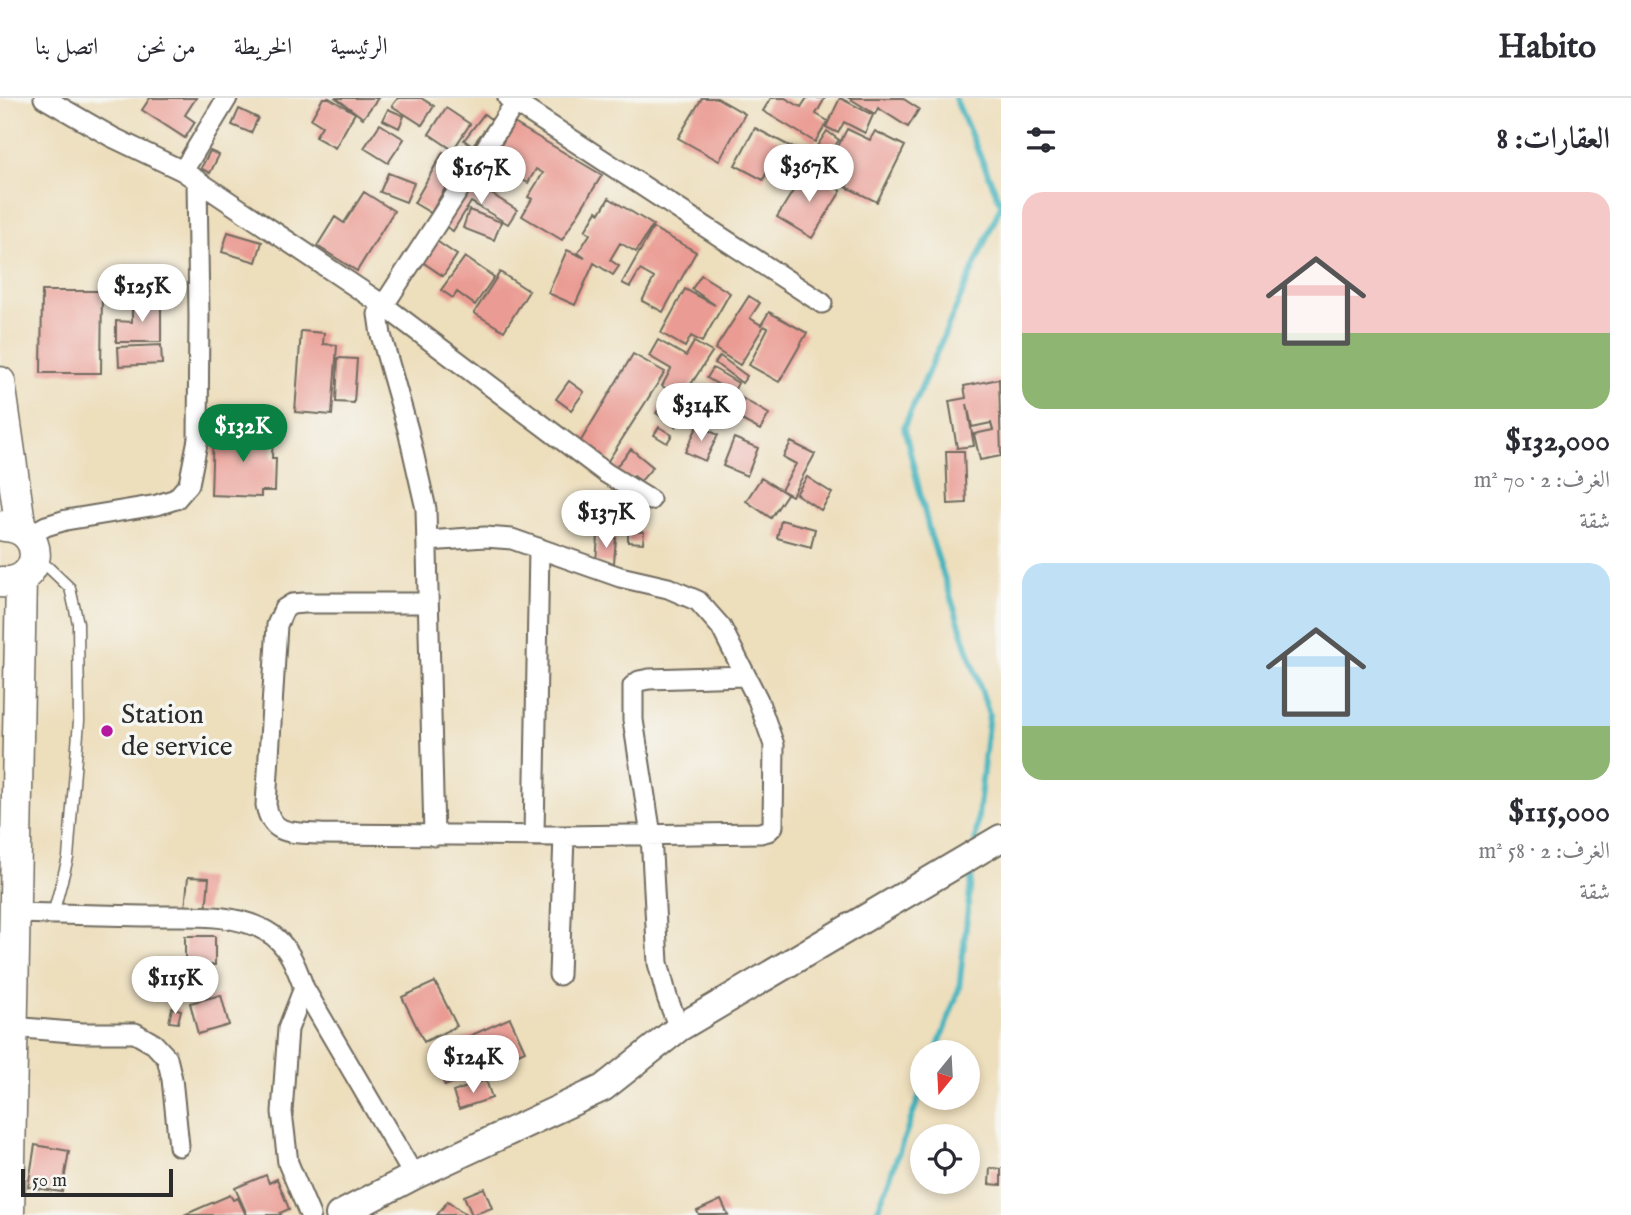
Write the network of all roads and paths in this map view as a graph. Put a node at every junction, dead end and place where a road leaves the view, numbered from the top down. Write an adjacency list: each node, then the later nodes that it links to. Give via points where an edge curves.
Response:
1 (44, 98): 4 (street)
2 (227, 98): 4 (street)
3 (512, 101): 5 (street); 6 (street)
4 (190, 175): 6 (street); 11 (street, via 200,316 198,439 188,484 176,499 158,505 46,526)
5 (822, 303)
6 (383, 305): 8 (street, via 606,473); 9 (street, via 378,322 426,509)
7 (0, 382): 11 (main road)
8 (650, 500)
9 (427, 541): 10 (street, via 485,537); 12 (street)
10 (539, 548): 13 (street, via 698,601 721,627); 16 (street)
11 (17, 553): 19 (main road); 20 (lane, via 49,568 70,588 78,624 79,721 68,858)
12 (428, 603): 15 (street); 15 (street, via 304,603 284,609 278,625 266,805 269,818 284,831)
13 (745, 676): 14 (street, via 649,679 633,686 633,720); 14 (street, via 774,745 772,826 760,833)
14 (651, 835): 17 (street); 24 (street, via 658,963)
15 (434, 836): 16 (street)
16 (534, 836): 17 (street)
17 (564, 836): 21 (street)
18 (997, 840): 24 (main road)
19 (13, 913): 20 (street); 23 (main road)
20 (53, 914): 22 (street, via 246,923 282,943)
21 (559, 975)
22 (304, 988): 26 (street); 28 (street, via 288,1029 282,1112 288,1163)
23 (12, 1027): 25 (street, via 135,1033 154,1044 167,1058); 27 (main road)
24 (679, 1028): 26 (main road, via 603,1088)
25 (179, 1146)
26 (414, 1176): 29 (main road)
27 (9, 1215)
28 (310, 1215)
29 (339, 1215)

